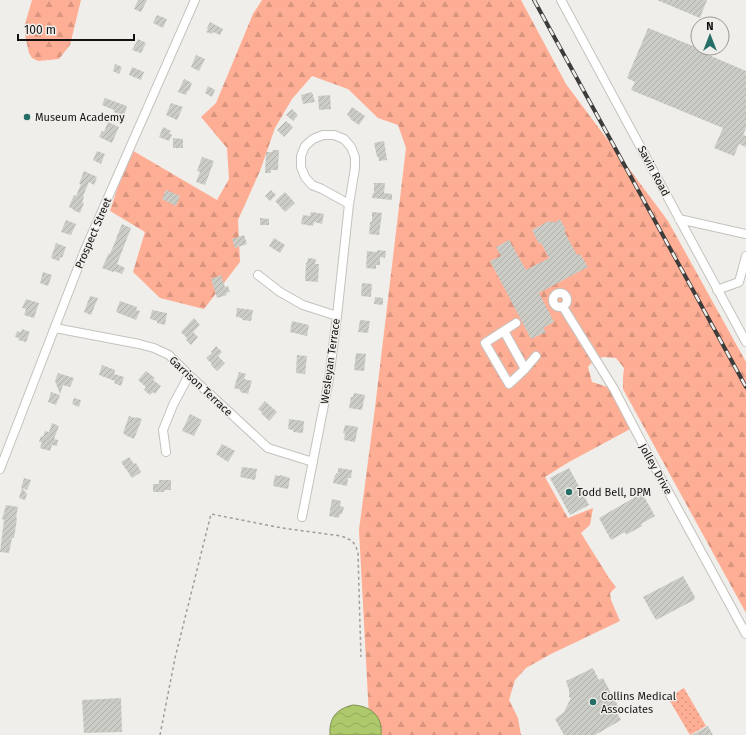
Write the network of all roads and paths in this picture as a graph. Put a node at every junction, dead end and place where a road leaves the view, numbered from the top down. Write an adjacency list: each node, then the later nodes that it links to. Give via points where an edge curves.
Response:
1 (195, 0): 13 (street, Prospect Street, via 97,222)
2 (561, 0): 4 (street, Savin Road)
3 (349, 204): 3 (street, Wesleyan Terrace, via 355,168 355,157 351,147 344,139 334,135 323,135 313,139 305,146 301,156 301,167 305,177 312,185); 11 (street, Wesleyan Terrace)
4 (679, 219): 5 (street); 9 (street, Savin Road)
5 (746, 234)
6 (746, 256): 8 (street)
7 (258, 275): 11 (street, via 303,305)
8 (742, 283): 9 (street)
9 (717, 290): 15 (street, Savin Road)
10 (563, 307): 23 (street, Jolley Drive, via 614,389)
11 (337, 316): 20 (street, Wesleyan Terrace, via 329,379)
12 (516, 323): 14 (street)
13 (55, 328): 18 (street, Garrison Terrace, via 154,348 169,355); 21 (street, Prospect Street)
14 (504, 331): 17 (street); 17 (street, via 485,343 509,384)
15 (746, 342)
16 (536, 356): 17 (street)
17 (525, 369)
18 (189, 375): 19 (street, via 163,430); 20 (street, Garrison Terrace, via 268,448)
19 (166, 452)
20 (313, 462): 22 (street, Wesleyan Terrace)
21 (0, 469)
22 (302, 517)
23 (746, 634)
24 (362, 657): 25 (path, via 356,544 341,536 210,514 175,658)
25 (160, 735)

